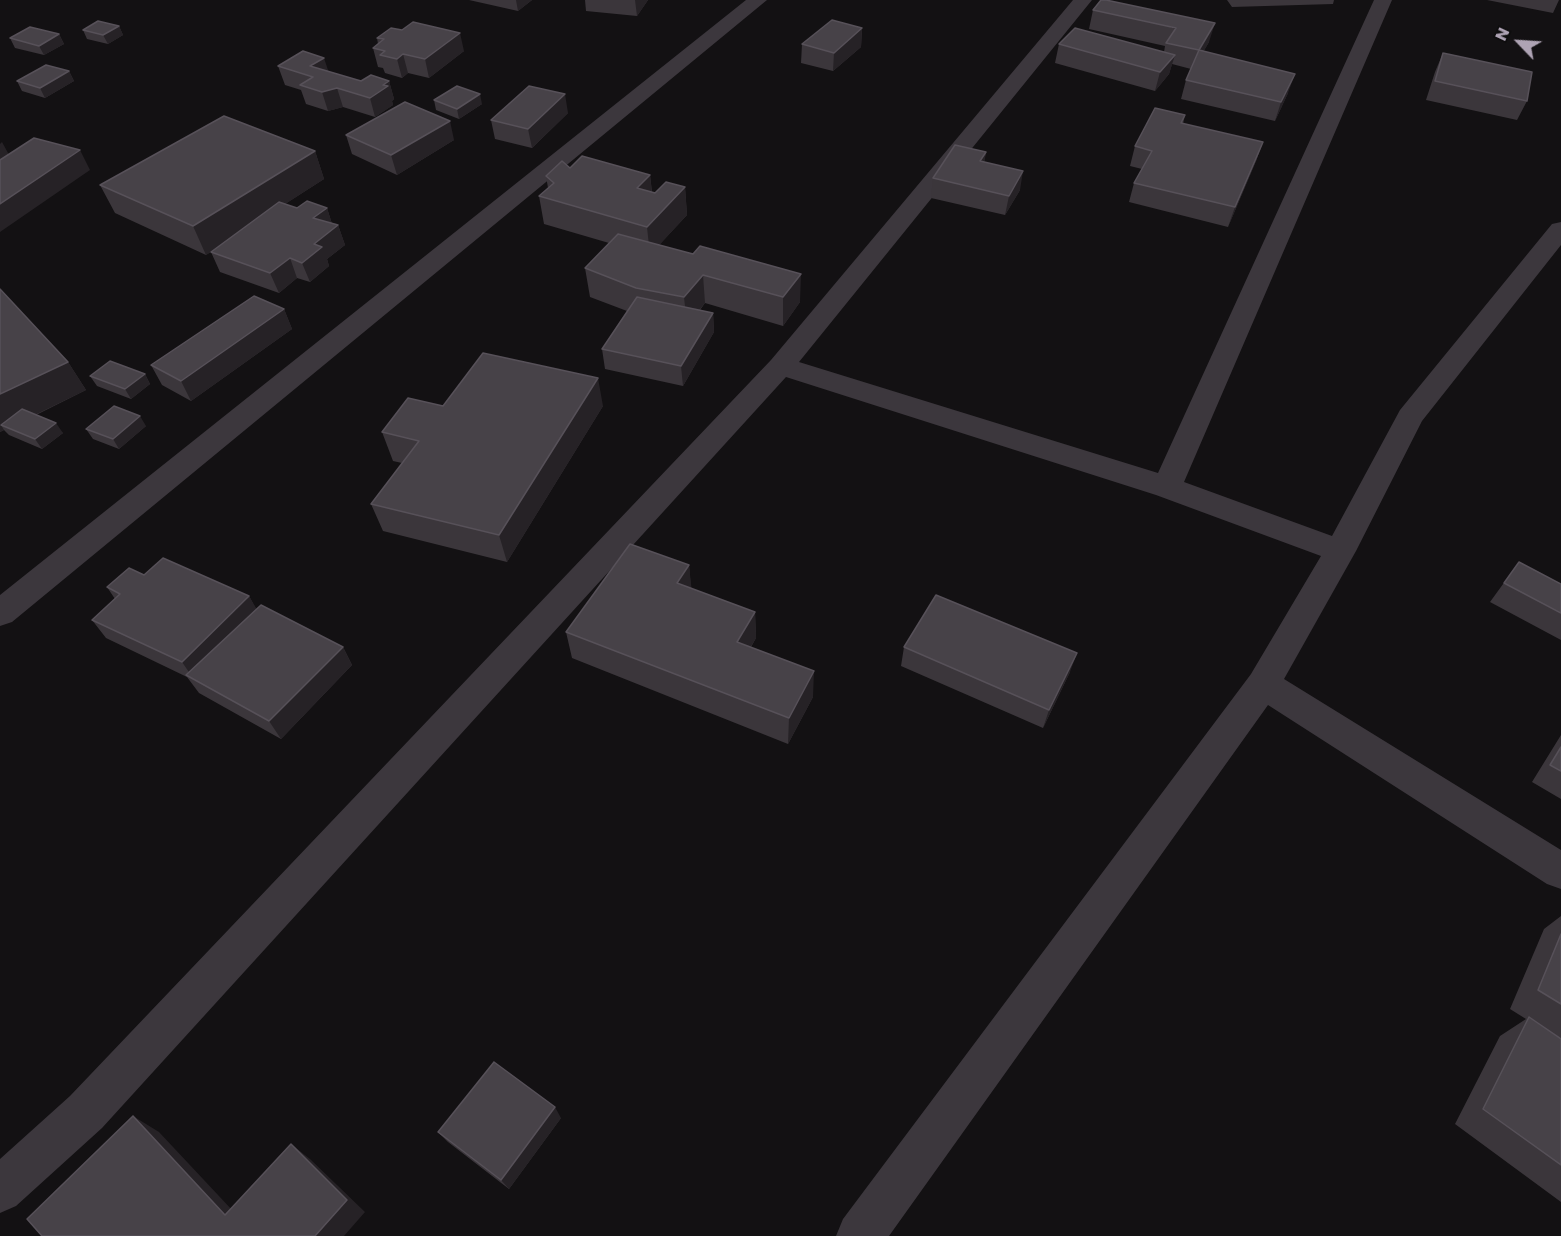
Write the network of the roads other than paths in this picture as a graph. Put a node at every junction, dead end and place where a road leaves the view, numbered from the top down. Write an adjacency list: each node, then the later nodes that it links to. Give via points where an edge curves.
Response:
1 (758, 0): 8 (street)
2 (1083, 0): 5 (street)
3 (1383, 0): 6 (street)
4 (1561, 229): 7 (street, via 1410,417)
5 (782, 366): 6 (street); 11 (street, via 86,1112)
6 (1167, 487): 7 (street)
7 (1340, 551): 9 (street)
8 (0, 613)
9 (1263, 684): 10 (street); 12 (street)
10 (1561, 871)
11 (0, 1190)
12 (860, 1236)

